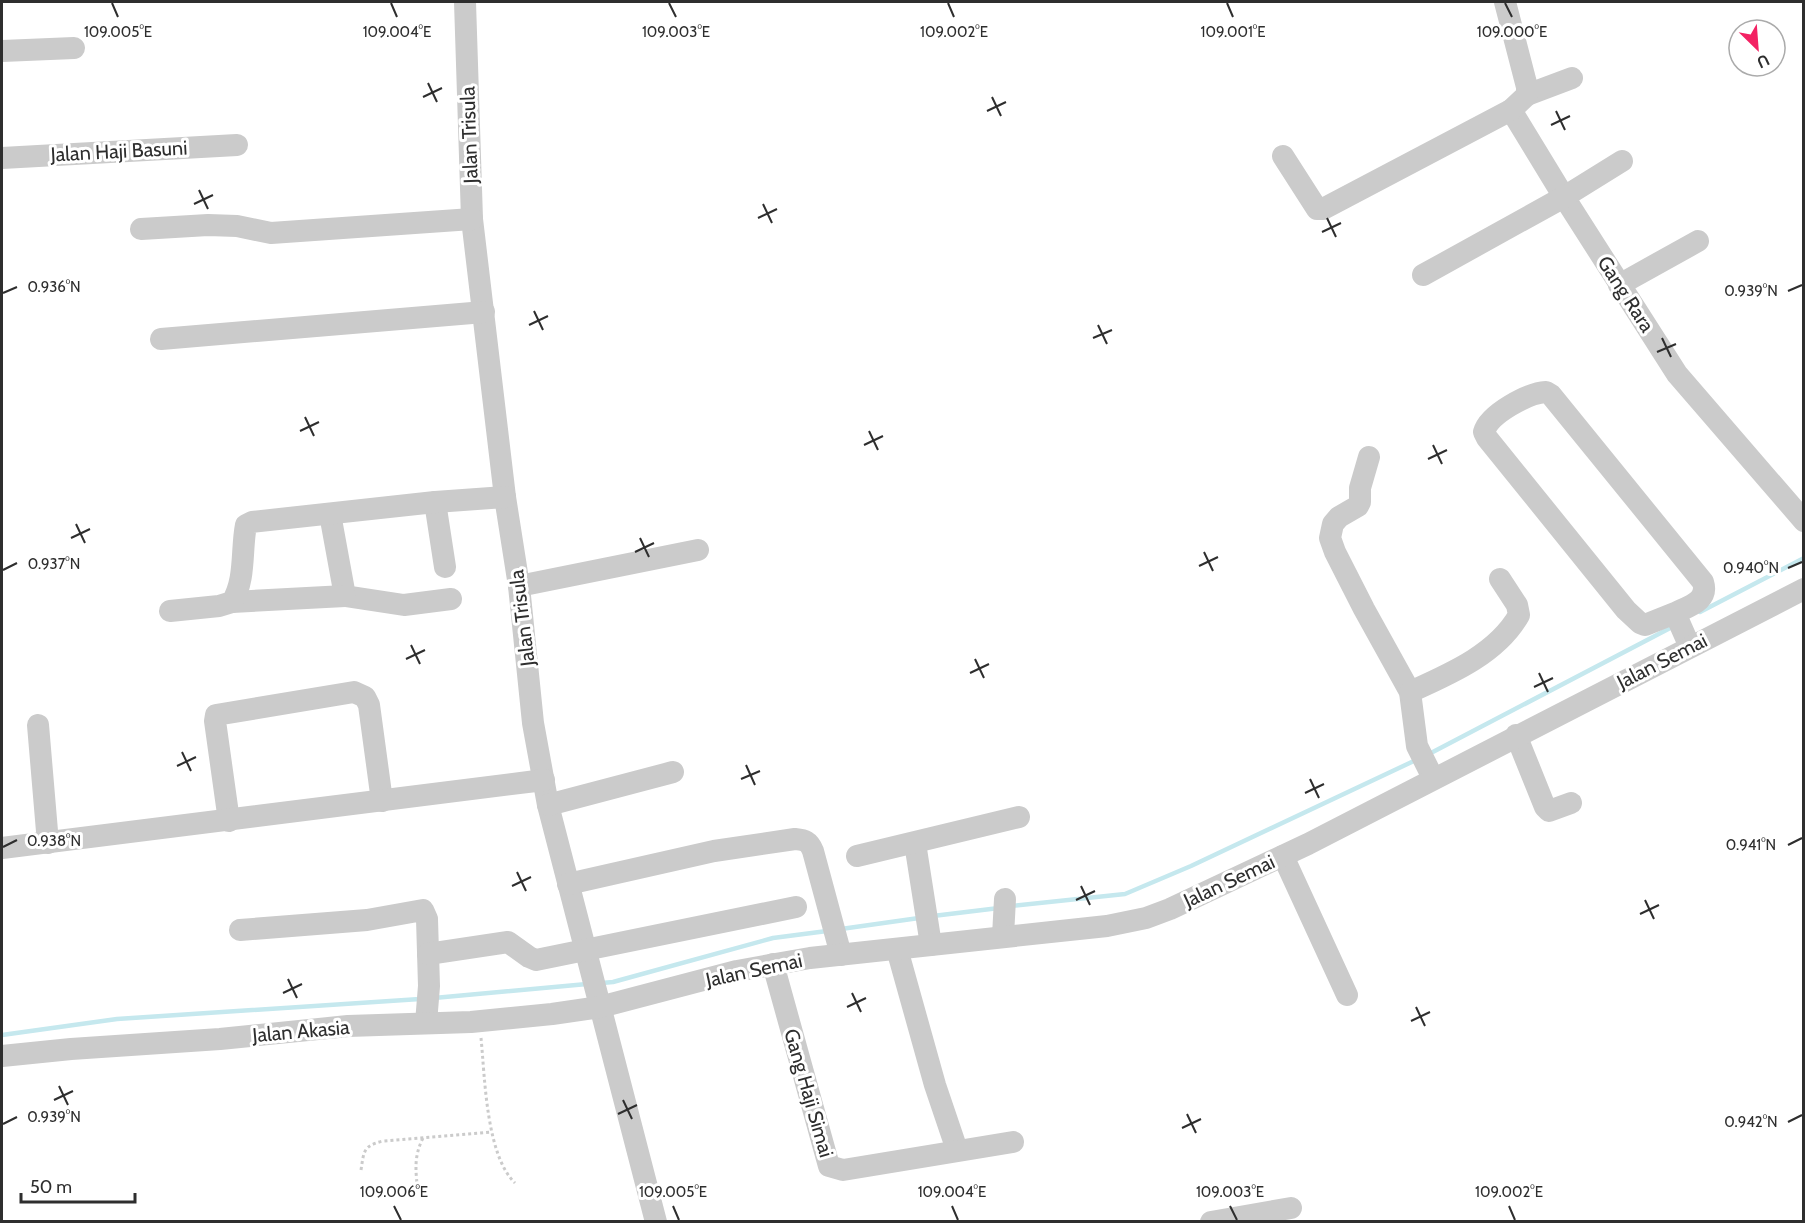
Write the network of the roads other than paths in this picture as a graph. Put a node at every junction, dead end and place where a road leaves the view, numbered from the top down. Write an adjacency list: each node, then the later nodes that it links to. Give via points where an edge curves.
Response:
1 (465, 2): 12 (street, Jalan Trisula)
2 (1505, 2): 6 (street, via 1525,77)
3 (74, 48): 4 (street)
4 (2, 51)
5 (1572, 78): 6 (street)
6 (1519, 103): 8 (street, via 1323,209 1317,209); 11 (street, Gang Rara)
7 (237, 145): 9 (street, Jalan Haji Basuni)
8 (1282, 156)
9 (2, 158)
10 (1622, 161): 11 (street)
11 (1564, 197): 15 (street); 16 (street, Gang Rara)
12 (472, 219): 13 (street, via 271,233 208,225); 17 (street, Jalan Trisula)
13 (141, 229)
14 (1698, 241): 16 (street)
15 (1423, 275)
16 (1619, 285): 23 (street, Gang Rara, via 1677,374)
17 (484, 312): 18 (street); 20 (street, Jalan Trisula)
18 (161, 339)
19 (1369, 457): 34 (street, via 1358,507 1339,517 1330,537 1359,600)
20 (505, 496): 21 (street); 27 (street, Jalan Trisula)
21 (435, 502): 22 (street); 25 (street)
22 (330, 514): 29 (street); 31 (street, via 246,525 241,581)
23 (1803, 521)
24 (698, 550): 27 (street)
25 (445, 567)
26 (1500, 579): 34 (street, via 1517,605 1519,615 1511,628 1497,643 1454,671)
27 (519, 586): 39 (street, Jalan Trisula, via 533,723)
28 (1803, 589): 33 (street, Jalan Semai)
29 (345, 596): 30 (street, via 404,605); 31 (street)
30 (451, 599)
31 (232, 602): 32 (street)
32 (170, 611)
33 (1682, 630): 33 (street, via 1704,596 1703,582 1551,395 1531,394 1489,420 1484,432 1487,438 1633,618 1645,625); 36 (street, Jalan Semai)
34 (1410, 692): 38 (street, via 1417,746)
35 (38, 726): 45 (street)
36 (1516, 735): 38 (street, Jalan Semai); 41 (street, via 1545,807 1549,811)
37 (673, 772): 42 (street)
38 (1432, 777): 49 (street, Jalan Semai)
39 (544, 780): 40 (street); 42 (street, Jalan Trisula)
40 (382, 801): 44 (street); 44 (street, via 369,705 365,697 354,692 215,716)
41 (1571, 802)
42 (548, 805): 50 (street, Jalan Trisula)
43 (1019, 817): 46 (street)
44 (229, 821): 45 (street)
45 (48, 843): 47 (street)
46 (915, 843): 48 (street); 53 (street)
47 (2, 848)
48 (857, 856)
49 (1283, 856): 53 (street, Jalan Semai, via 1146,918 1107,926 1004,919); 59 (street)
50 (568, 884): 54 (street, via 714,851 805,840 813,851); 56 (street, Jalan Trisula)
51 (796, 907): 56 (street)
52 (240, 930): 57 (street, via 367,920 423,910)
53 (930, 936): 55 (street, Jalan Semai)
54 (839, 949): 55 (street, Jalan Semai); 58 (street, Jalan Semai)
55 (897, 949): 64 (street)
56 (586, 950): 57 (street, via 536,960 508,942); 60 (street, Jalan Trisula)
57 (428, 954): 61 (street)
58 (774, 964): 60 (street, Jalan Semai); 64 (street, Gang Haji Simai, via 828,1166 843,1170)
59 (1347, 995)
60 (599, 1004): 61 (street, Jalan Akasia, via 479,1022); 66 (street, Jalan Trisula)
61 (426, 1022): 62 (street, Jalan Akasia)
62 (2, 1056)
63 (1012, 1142): 64 (street, Gang Haji Simai)
64 (957, 1150)
65 (1291, 1208): 67 (street)
66 (656, 1221)
67 (1211, 1221)

